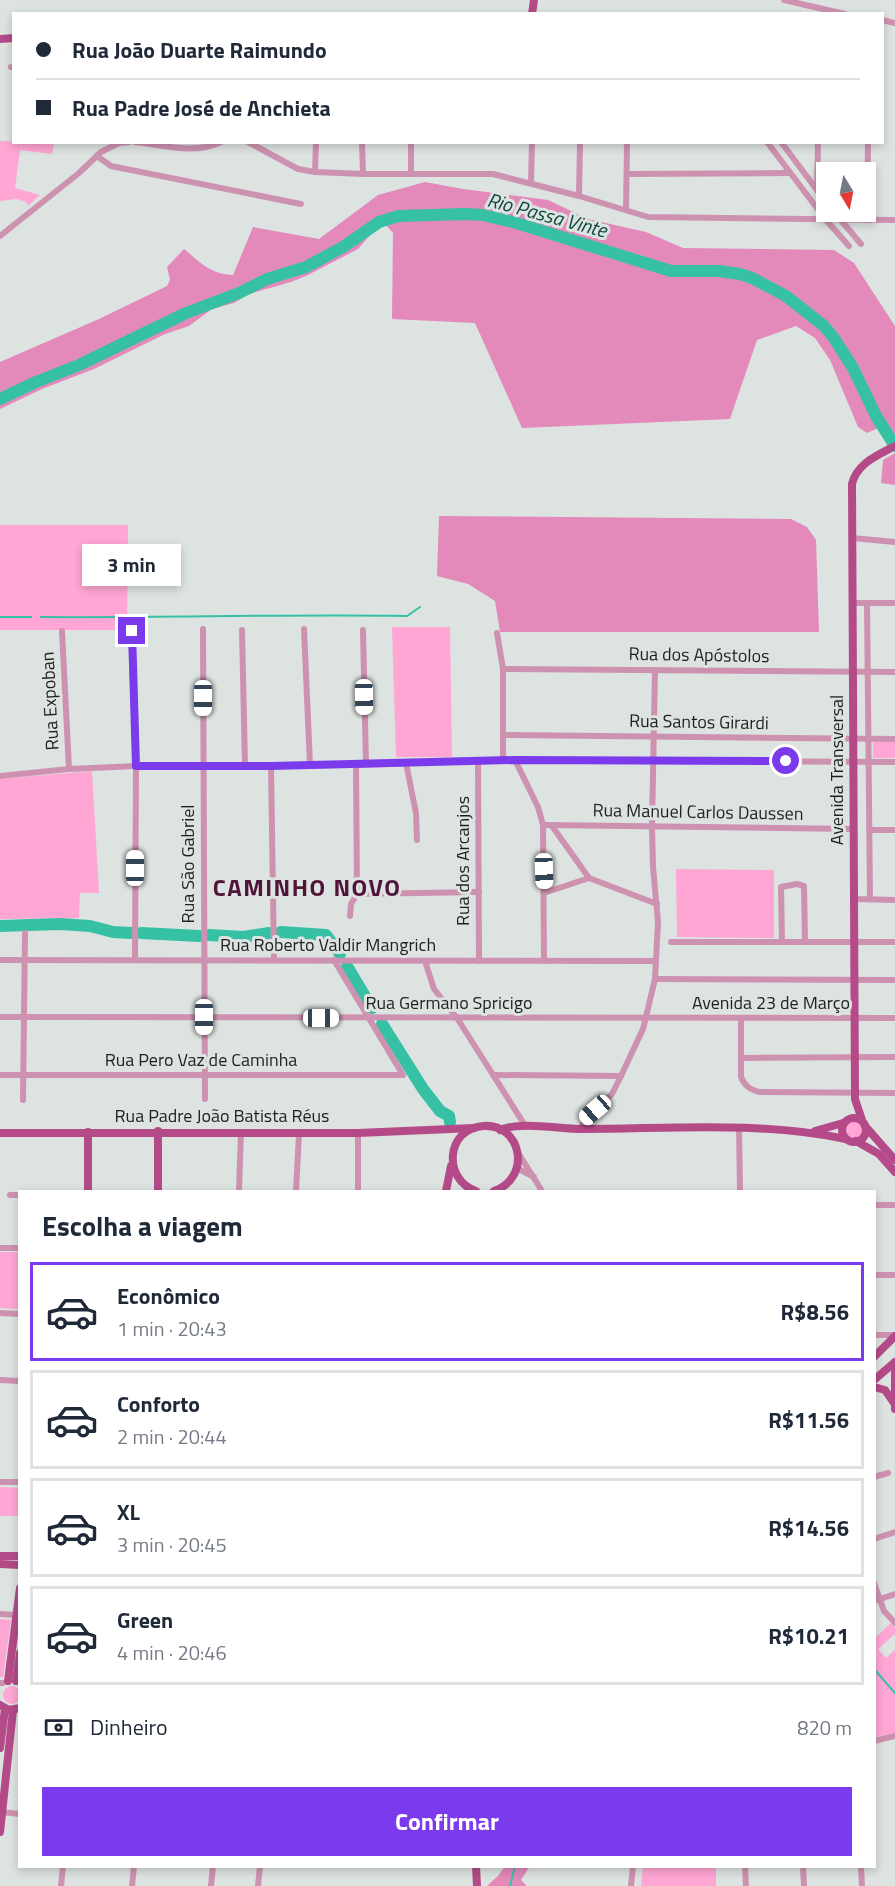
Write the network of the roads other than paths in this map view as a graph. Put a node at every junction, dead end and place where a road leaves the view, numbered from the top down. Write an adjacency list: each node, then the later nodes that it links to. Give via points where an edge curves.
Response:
1 (784, 0): 2 (street)
2 (834, 12)
3 (117, 144): 18 (street)
4 (168, 144): 17 (street)
5 (215, 144): 17 (street)
6 (252, 144): 21 (street, via 298,169)
7 (316, 144): 21 (street)
8 (362, 144): 24 (street)
9 (411, 144): 22 (street)
10 (532, 144): 26 (street)
11 (580, 144): 28 (street)
12 (627, 144): 25 (street)
13 (768, 144): 23 (street)
14 (782, 144): 27 (street)
15 (818, 144): 19 (street)
16 (868, 144): 20 (street)
17 (185, 145)
18 (97, 156): 29 (street, via 111,166); 37 (street)
19 (818, 162)
20 (868, 162)
21 (315, 172): 24 (street)
22 (411, 173): 24 (street); 26 (street, via 480,173)
23 (789, 173): 25 (street); 30 (street)
24 (363, 174)
25 (627, 174): 31 (street)
26 (531, 183): 28 (street)
27 (816, 189)
28 (579, 196): 31 (street)
29 (302, 204)
30 (816, 207)
31 (626, 210): 32 (street, via 660,218)
32 (816, 220)
33 (876, 220): 34 (street)
34 (895, 220)
35 (828, 222): 39 (street)
36 (842, 222): 38 (street)
37 (0, 236)
38 (861, 244)
39 (849, 246)
40 (895, 446): 41 (main road, Avenida Transversal, via 861,467 854,477)
41 (852, 538): 42 (street); 43 (main road, Avenida Transversal)
42 (895, 542)
43 (852, 603): 44 (street); 55 (main road, Avenida Transversal)
44 (867, 603): 45 (street); 56 (street)
45 (895, 603)
46 (203, 629): 75 (street, Rua São Gabriel)
47 (304, 629): 72 (street)
48 (242, 630): 76 (street)
49 (363, 630): 71 (street)
50 (62, 631): 78 (street, Rua Expoban)
51 (132, 631): 74 (street)
52 (497, 633): 53 (street)
53 (503, 669): 54 (street, Rua dos Apóstolos); 58 (street)
54 (655, 670): 55 (street, Rua dos Apóstolos); 59 (street)
55 (853, 672): 56 (street, Rua dos Apóstolos); 60 (main road, Avenida Transversal)
56 (868, 672): 57 (street, Rua dos Apóstolos); 61 (street)
57 (895, 672)
58 (503, 735): 59 (street, Rua Santos Girardi); 63 (street)
59 (653, 736): 60 (street, Rua Santos Girardi); 65 (street)
60 (853, 738): 61 (street, Rua Santos Girardi); 67 (main road, Avenida Transversal)
61 (869, 738): 62 (street, Rua Santos Girardi); 68 (street)
62 (895, 739)
63 (503, 760): 64 (street); 66 (street)
64 (515, 760): 65 (street); 80 (street)
65 (653, 760): 67 (street); 82 (street)
66 (478, 761): 70 (street); 88 (street, Rua dos Arcanjos)
67 (853, 762): 68 (street); 83 (main road, Avenida Transversal)
68 (869, 762): 69 (street); 84 (street)
69 (895, 762)
70 (406, 763): 71 (street); 86 (street)
71 (366, 764): 73 (street)
72 (310, 765): 73 (street); 77 (street)
73 (356, 765): 90 (street)
74 (136, 766): 75 (street); 78 (street); 104 (street)
75 (202, 766): 76 (street); 105 (street, Rua São Gabriel)
76 (246, 766): 77 (street)
77 (271, 766): 106 (street)
78 (69, 769): 79 (street)
79 (0, 776)
80 (543, 825): 81 (street, Rua Manuel Carlos Daussen); 89 (street)
81 (552, 826): 82 (street, Rua Manuel Carlos Daussen); 87 (street)
82 (652, 827): 83 (street, Rua Manuel Carlos Daussen); 94 (street)
83 (853, 830): 91 (main road, Avenida Transversal)
84 (869, 830): 85 (street); 92 (street)
85 (895, 830)
86 (417, 840)
87 (589, 878): 89 (street); 94 (street)
88 (479, 892): 90 (street); 109 (street, Rua dos Arcanjos)
89 (544, 893): 110 (street)
90 (357, 894): 95 (street)
91 (854, 899): 92 (street); 100 (main road, Avenida Transversal)
92 (870, 899): 93 (street)
93 (895, 900)
94 (657, 904): 111 (street)
95 (350, 916)
96 (25, 933): 103 (street)
97 (671, 942): 98 (street)
98 (782, 942): 99 (street); 99 (street, via 781,887 797,884 804,886)
99 (805, 942): 100 (street)
100 (854, 942): 101 (street); 113 (main road, Avenida Transversal)
101 (895, 942)
102 (0, 960): 103 (street, Rua Roberto Valdir Mangrich)
103 (25, 960): 104 (street, Rua Roberto Valdir Mangrich); 116 (street)
104 (135, 960): 105 (street, Rua Roberto Valdir Mangrich)
105 (204, 960): 106 (street, Rua Roberto Valdir Mangrich); 117 (street, Rua São Gabriel)
106 (274, 960): 107 (street, Rua Roberto Valdir Mangrich)
107 (334, 960): 108 (street, Rua Roberto Valdir Mangrich); 118 (street)
108 (425, 961): 109 (street, Rua Roberto Valdir Mangrich); 119 (street, via 434,989)
109 (479, 961): 110 (street, Rua Roberto Valdir Mangrich)
110 (544, 961): 111 (street, Rua Roberto Valdir Mangrich)
111 (655, 961): 112 (street)
112 (655, 979): 113 (street); 120 (street)
113 (854, 980): 114 (street); 122 (main road, Avenida Transversal)
114 (895, 980)
115 (0, 1017): 116 (street, Rua Germano Spricigo)
116 (24, 1017): 117 (street, Rua Germano Spricigo); 128 (street)
117 (204, 1017): 118 (street, Rua Germano Spricigo); 129 (street, Rua São Gabriel)
118 (368, 1018): 119 (street, Rua Germano Spricigo); 129 (street, Rua Pero Vaz de Caminha, via 403,1075)
119 (457, 1018): 120 (street, Rua Germano Spricigo); 130 (street)
120 (647, 1018): 121 (street, Avenida 23 de Março); 131 (street)
121 (741, 1018): 122 (street, Avenida 23 de Março); 125 (street)
122 (854, 1018): 123 (street, Avenida 23 de Março); 124 (main road, Avenida Transversal)
123 (895, 1018)
124 (855, 1057): 125 (street); 126 (street); 133 (main road, Avenida Transversal)
125 (741, 1058): 133 (street, via 741,1077 750,1090)
126 (895, 1058)
127 (0, 1075): 128 (street, Rua Pero Vaz de Caminha)
128 (24, 1075): 129 (street, Rua Pero Vaz de Caminha); 135 (street)
129 (204, 1075): 134 (street, Rua São Gabriel)
130 (493, 1075): 131 (street); 138 (street)
131 (621, 1076): 142 (street, via 612,1094)
132 (895, 1093): 133 (street)
133 (855, 1096): 136 (main road, Avenida Transversal); 137 (main road, Avenida Transversal)
134 (205, 1099)
135 (23, 1100)
136 (844, 1122): 137 (main road, via 855,1118); 147 (main road); 152 (main road)
137 (864, 1124): 154 (main road, via 864,1136); 157 (main road)
138 (522, 1126): 142 (main road); 143 (main road); 151 (main road)
139 (739, 1127): 142 (main road); 147 (main road); 172 (street)
140 (474, 1128): 141 (main road, Rua Padre João Batista Réus); 143 (main road, Rua Padre João Batista Réus, via 489,1126); 153 (main road)
141 (443, 1129): 150 (main road, Rua Padre João Batista Réus); 153 (main road)
142 (580, 1129)
143 (500, 1130): 151 (main road)
144 (158, 1131): 145 (main road, Rua Padre João Batista Réus); 146 (main road, Rua Padre João Batista Réus); 164 (main road)
145 (88, 1132): 148 (main road, Rua Padre João Batista Réus); 163 (main road)
146 (241, 1132): 149 (main road, Rua Padre João Batista Réus); 165 (street)
147 (813, 1132): 152 (main road)
148 (0, 1133)
149 (299, 1133): 150 (main road, Rua Padre João Batista Réus); 166 (street)
150 (358, 1133): 167 (street)
151 (510, 1138): 156 (main road)
152 (846, 1139): 154 (main road)
153 (457, 1142): 159 (main road)
154 (856, 1142): 155 (main road)
155 (872, 1149): 157 (main road); 161 (main road)
156 (517, 1152): 160 (main road); 162 (street)
157 (892, 1152): 158 (main road)
158 (895, 1160)
159 (452, 1162): 168 (main road); 169 (main road, via 458,1179)
160 (517, 1168): 162 (street); 170 (main road, via 508,1183)
161 (895, 1172)
162 (534, 1177): 171 (street)
163 (88, 1190)
164 (158, 1190)
165 (238, 1190)
166 (296, 1190)
167 (358, 1190)
168 (446, 1190)
169 (473, 1190)
170 (496, 1190)
171 (541, 1190)
172 (740, 1190)
173 (18, 1195): 174 (street)
174 (10, 1196)
175 (876, 1205): 176 (street)
176 (895, 1205)
177 (0, 1248): 178 (street)
178 (18, 1248)
179 (876, 1275): 180 (street)
180 (895, 1275)
181 (0, 1313): 182 (street)
182 (18, 1314)
183 (876, 1335): 184 (street)
184 (895, 1336): 185 (main road)
185 (876, 1355)
186 (895, 1362): 187 (main road); 188 (main road)
187 (895, 1374): 192 (main road)
188 (876, 1378)
189 (0, 1380): 190 (street)
190 (18, 1381)
191 (876, 1388): 192 (main road, via 885,1390)
192 (894, 1406)
193 (888, 1473): 194 (street)
194 (876, 1476)
195 (0, 1482): 196 (street)
196 (18, 1482)
197 (895, 1532): 198 (street)
198 (876, 1538)
199 (0, 1556): 200 (main road)
200 (18, 1556)
201 (0, 1564): 202 (main road)
202 (18, 1565)
203 (895, 1594): 204 (street)
204 (877, 1600): 208 (street)
205 (18, 1602): 207 (main road)
206 (0, 1614): 207 (street)
207 (16, 1615): 210 (main road)
208 (895, 1623)
209 (18, 1658): 210 (main road)
210 (8, 1683)
211 (6, 1708): 214 (main road); 215 (main road)
212 (895, 1736): 213 (street)
213 (876, 1741)
214 (0, 1748)
215 (1, 1812): 216 (street); 217 (main road)
216 (18, 1814)
217 (0, 1832)
218 (63, 1868): 227 (street)
219 (134, 1868): 228 (street)
220 (213, 1868): 229 (street)
221 (260, 1868): 230 (street)
222 (476, 1868): 231 (main road)
223 (633, 1868): 232 (street)
224 (745, 1868): 233 (street)
225 (802, 1868): 234 (street)
226 (861, 1868): 235 (street)
227 (61, 1886)
228 (132, 1886)
229 (211, 1886)
230 (258, 1886)
231 (477, 1886)
232 (631, 1886)
233 (746, 1886)
234 (804, 1886)
235 (862, 1886)

